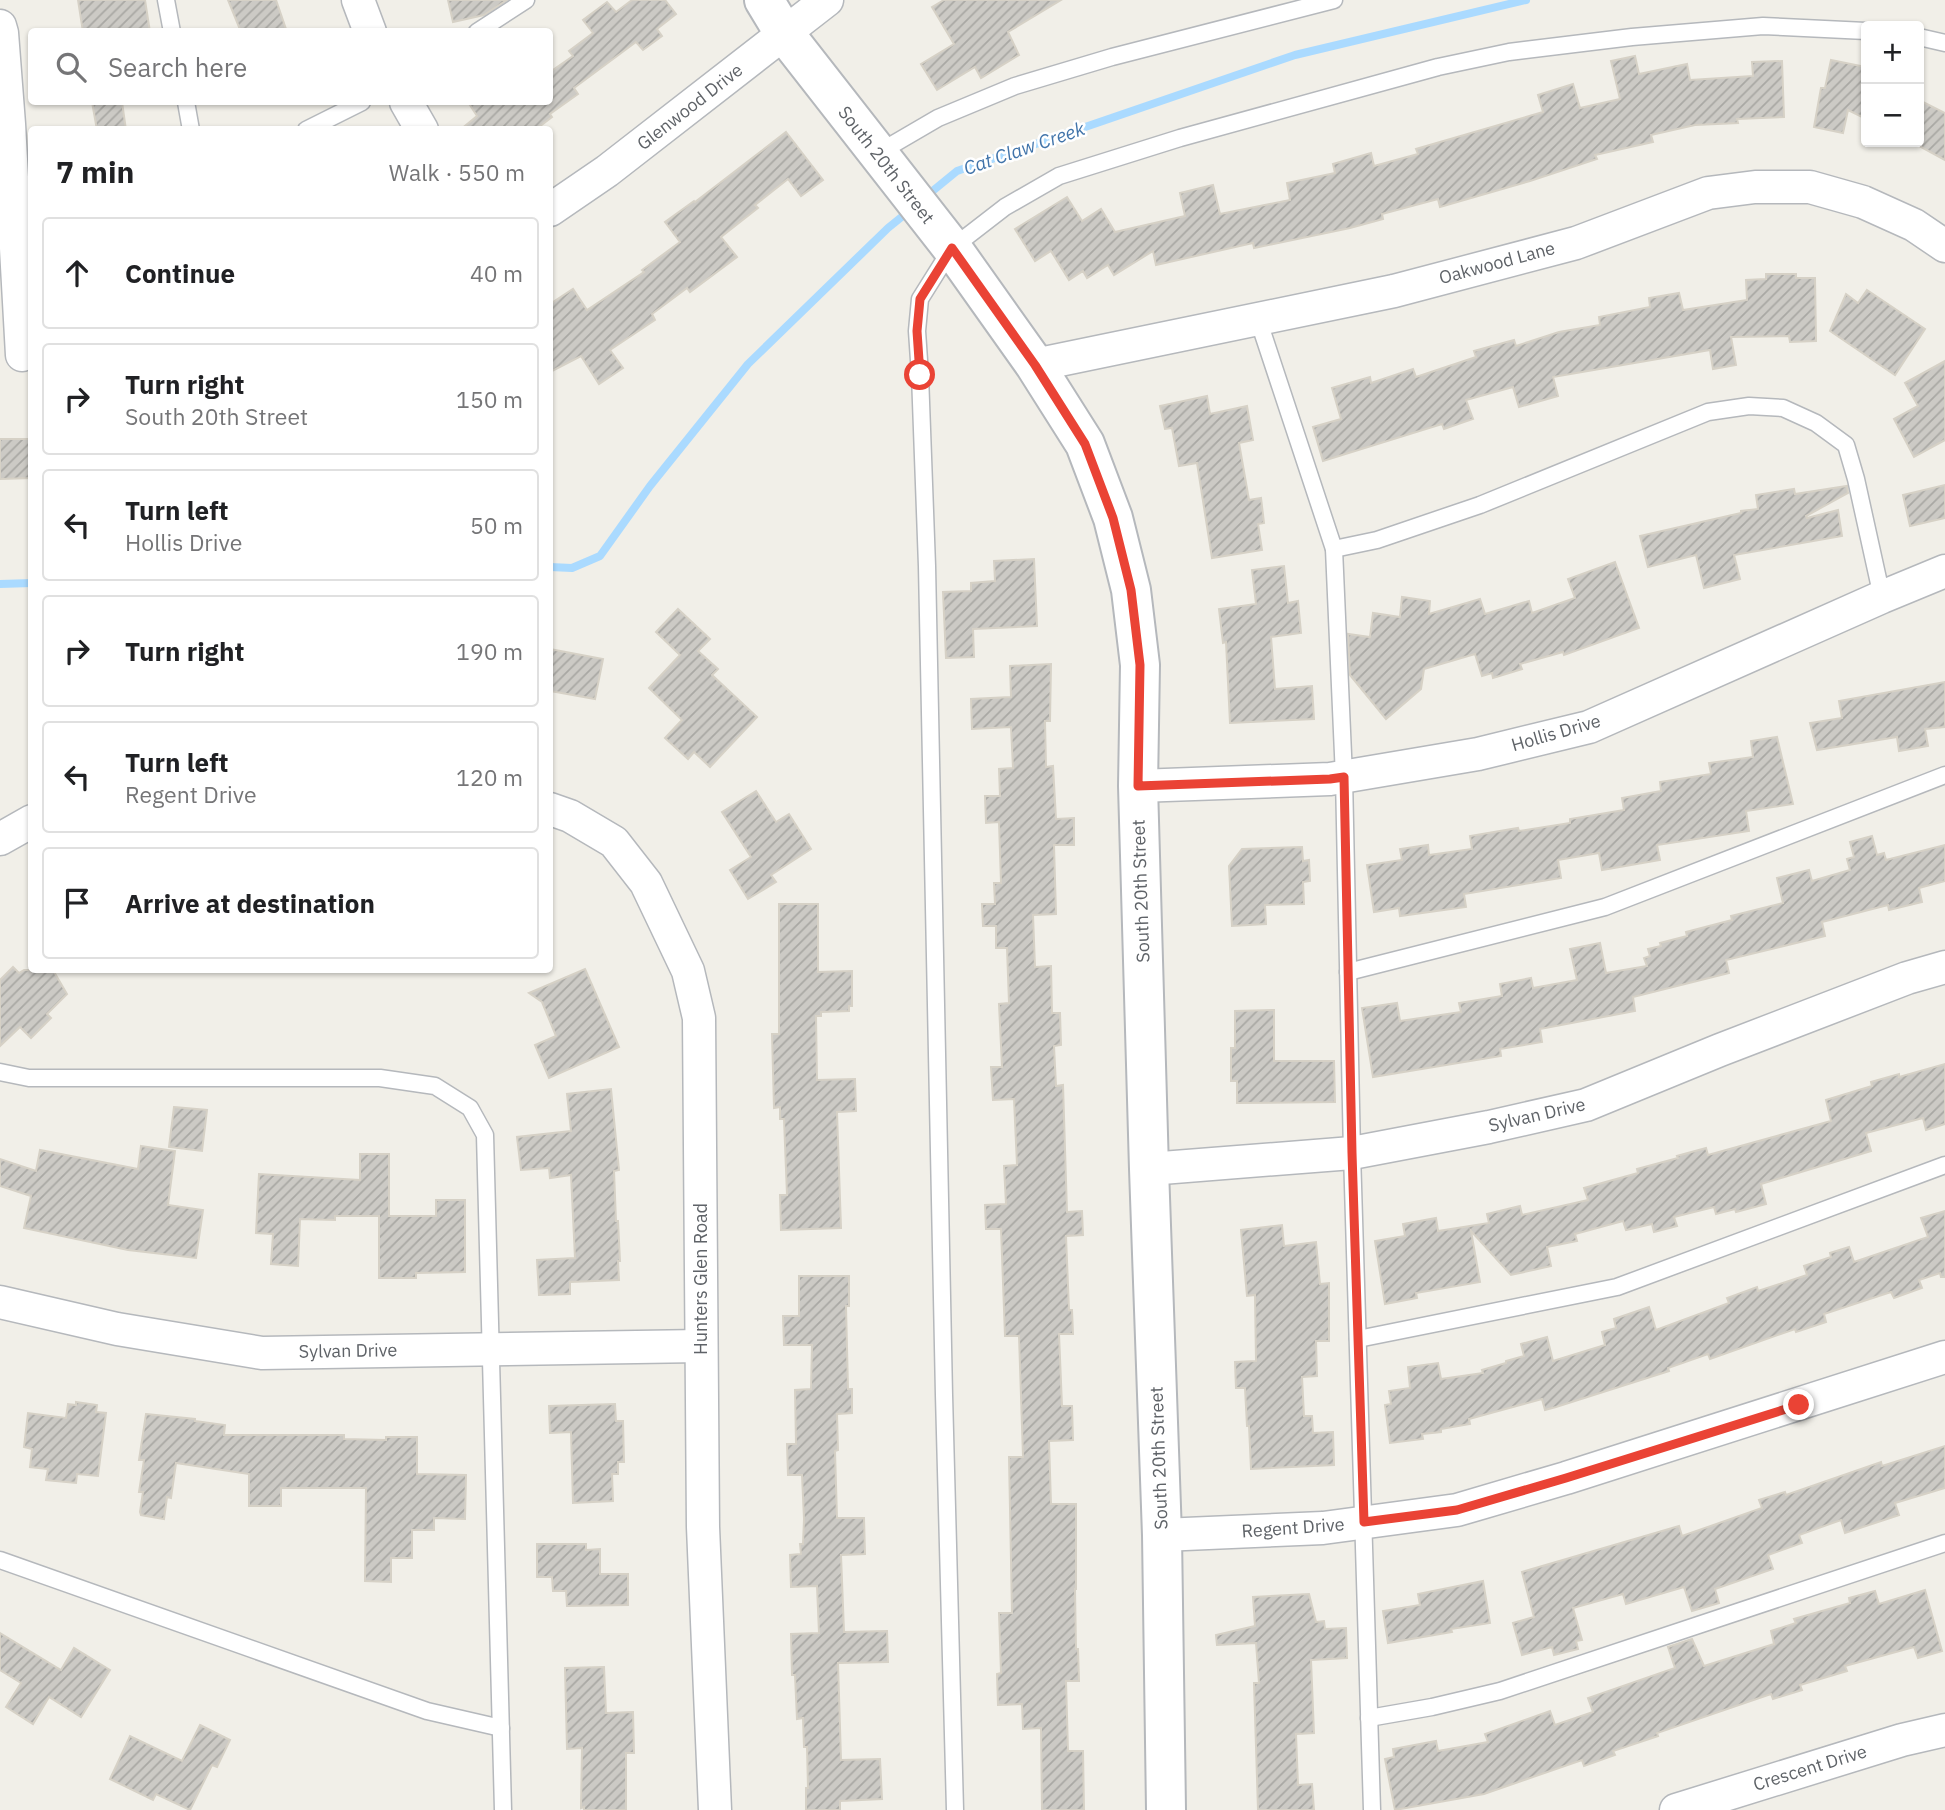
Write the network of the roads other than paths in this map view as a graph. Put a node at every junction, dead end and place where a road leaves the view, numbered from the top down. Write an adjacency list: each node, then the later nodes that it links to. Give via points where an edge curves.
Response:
1 (166, 0): 8 (lane)
2 (358, 0): 9 (street)
3 (526, 0): 10 (lane)
4 (764, 0): 12 (street, South 20th Street)
5 (827, 0): 12 (street, Glenwood Drive)
6 (1334, 0): 21 (lane, via 1015,86 938,118)
7 (0, 26): 22 (street)
8 (171, 28)
9 (368, 28)
10 (483, 28)
11 (1861, 31): 24 (lane, via 1763,26 1632,37 1508,52 1438,67 1059,176)
12 (784, 33): 21 (street, South 20th Street); 23 (street, Glenwood Drive)
13 (1924, 38): 14 (lane)
14 (1945, 43)
15 (187, 105): 18 (lane)
16 (356, 105): 19 (lane)
17 (408, 105): 20 (street)
18 (190, 126)
19 (314, 126)
20 (420, 126)
21 (888, 167): 24 (street, South 20th Street)
22 (15, 183): 27 (street)
23 (553, 208)
24 (944, 239): 28 (street, South 20th Street); 58 (lane, via 920,299 917,331 927,565)
25 (1945, 246): 26 (street, Oakwood Lane, via 1914,225 1863,202 1810,187 1755,187 1708,193 1576,243)
26 (1258, 319): 28 (street, Oakwood Lane); 29 (lane)
27 (18, 355)
28 (1035, 365): 34 (street, South 20th Street, via 1085,444 1113,518 1131,590 1140,665)
29 (1334, 549): 31 (lane, via 1377,540 1480,505 1708,412 1749,406 1783,408 1816,423 1846,445); 33 (lane)
30 (1945, 571): 31 (street, Hollis Drive)
31 (1882, 597): 33 (street, Hollis Drive, via 1589,727 1478,754)
32 (1945, 775): 39 (lane, via 1605,907)
33 (1344, 777): 34 (street, Hollis Drive); 39 (lane)
34 (1138, 786): 43 (street, South 20th Street)
35 (553, 810): 46 (street, Hunters Glen Road, via 614,842 646,883 688,971 698,1018)
36 (28, 823): 37 (street)
37 (0, 839)
38 (1945, 967): 41 (street, Sylvan Drive, via 1586,1105)
39 (1348, 972): 41 (lane)
40 (0, 1072): 47 (lane, via 29,1078 380,1078 435,1086 470,1108 485,1135)
41 (1352, 1153): 43 (street, Sylvan Drive); 45 (lane)
42 (1945, 1165): 45 (lane, via 1617,1287)
43 (1149, 1169): 50 (street, South 20th Street)
44 (0, 1302): 47 (street, Sylvan Drive, via 117,1329 262,1353)
45 (1358, 1339): 49 (lane)
46 (701, 1346): 47 (street, Sylvan Drive); 57 (street, Hunters Glen Road, via 702,1527)
47 (490, 1348): 54 (lane)
48 (1945, 1357): 49 (street, Regent Drive, via 1457,1510)
49 (1364, 1522): 50 (street, Regent Drive); 53 (lane)
50 (1162, 1535): 59 (street, South 20th Street)
51 (1945, 1543): 53 (lane, via 1500,1691)
52 (0, 1560): 54 (lane, via 427,1711)
53 (1369, 1718): 60 (lane)
54 (501, 1728): 56 (lane)
55 (1945, 1730): 61 (street, Crescent Drive)
56 (503, 1810)
57 (715, 1810)
58 (955, 1810)
59 (1166, 1810)
60 (1372, 1810)
61 (1676, 1810)

